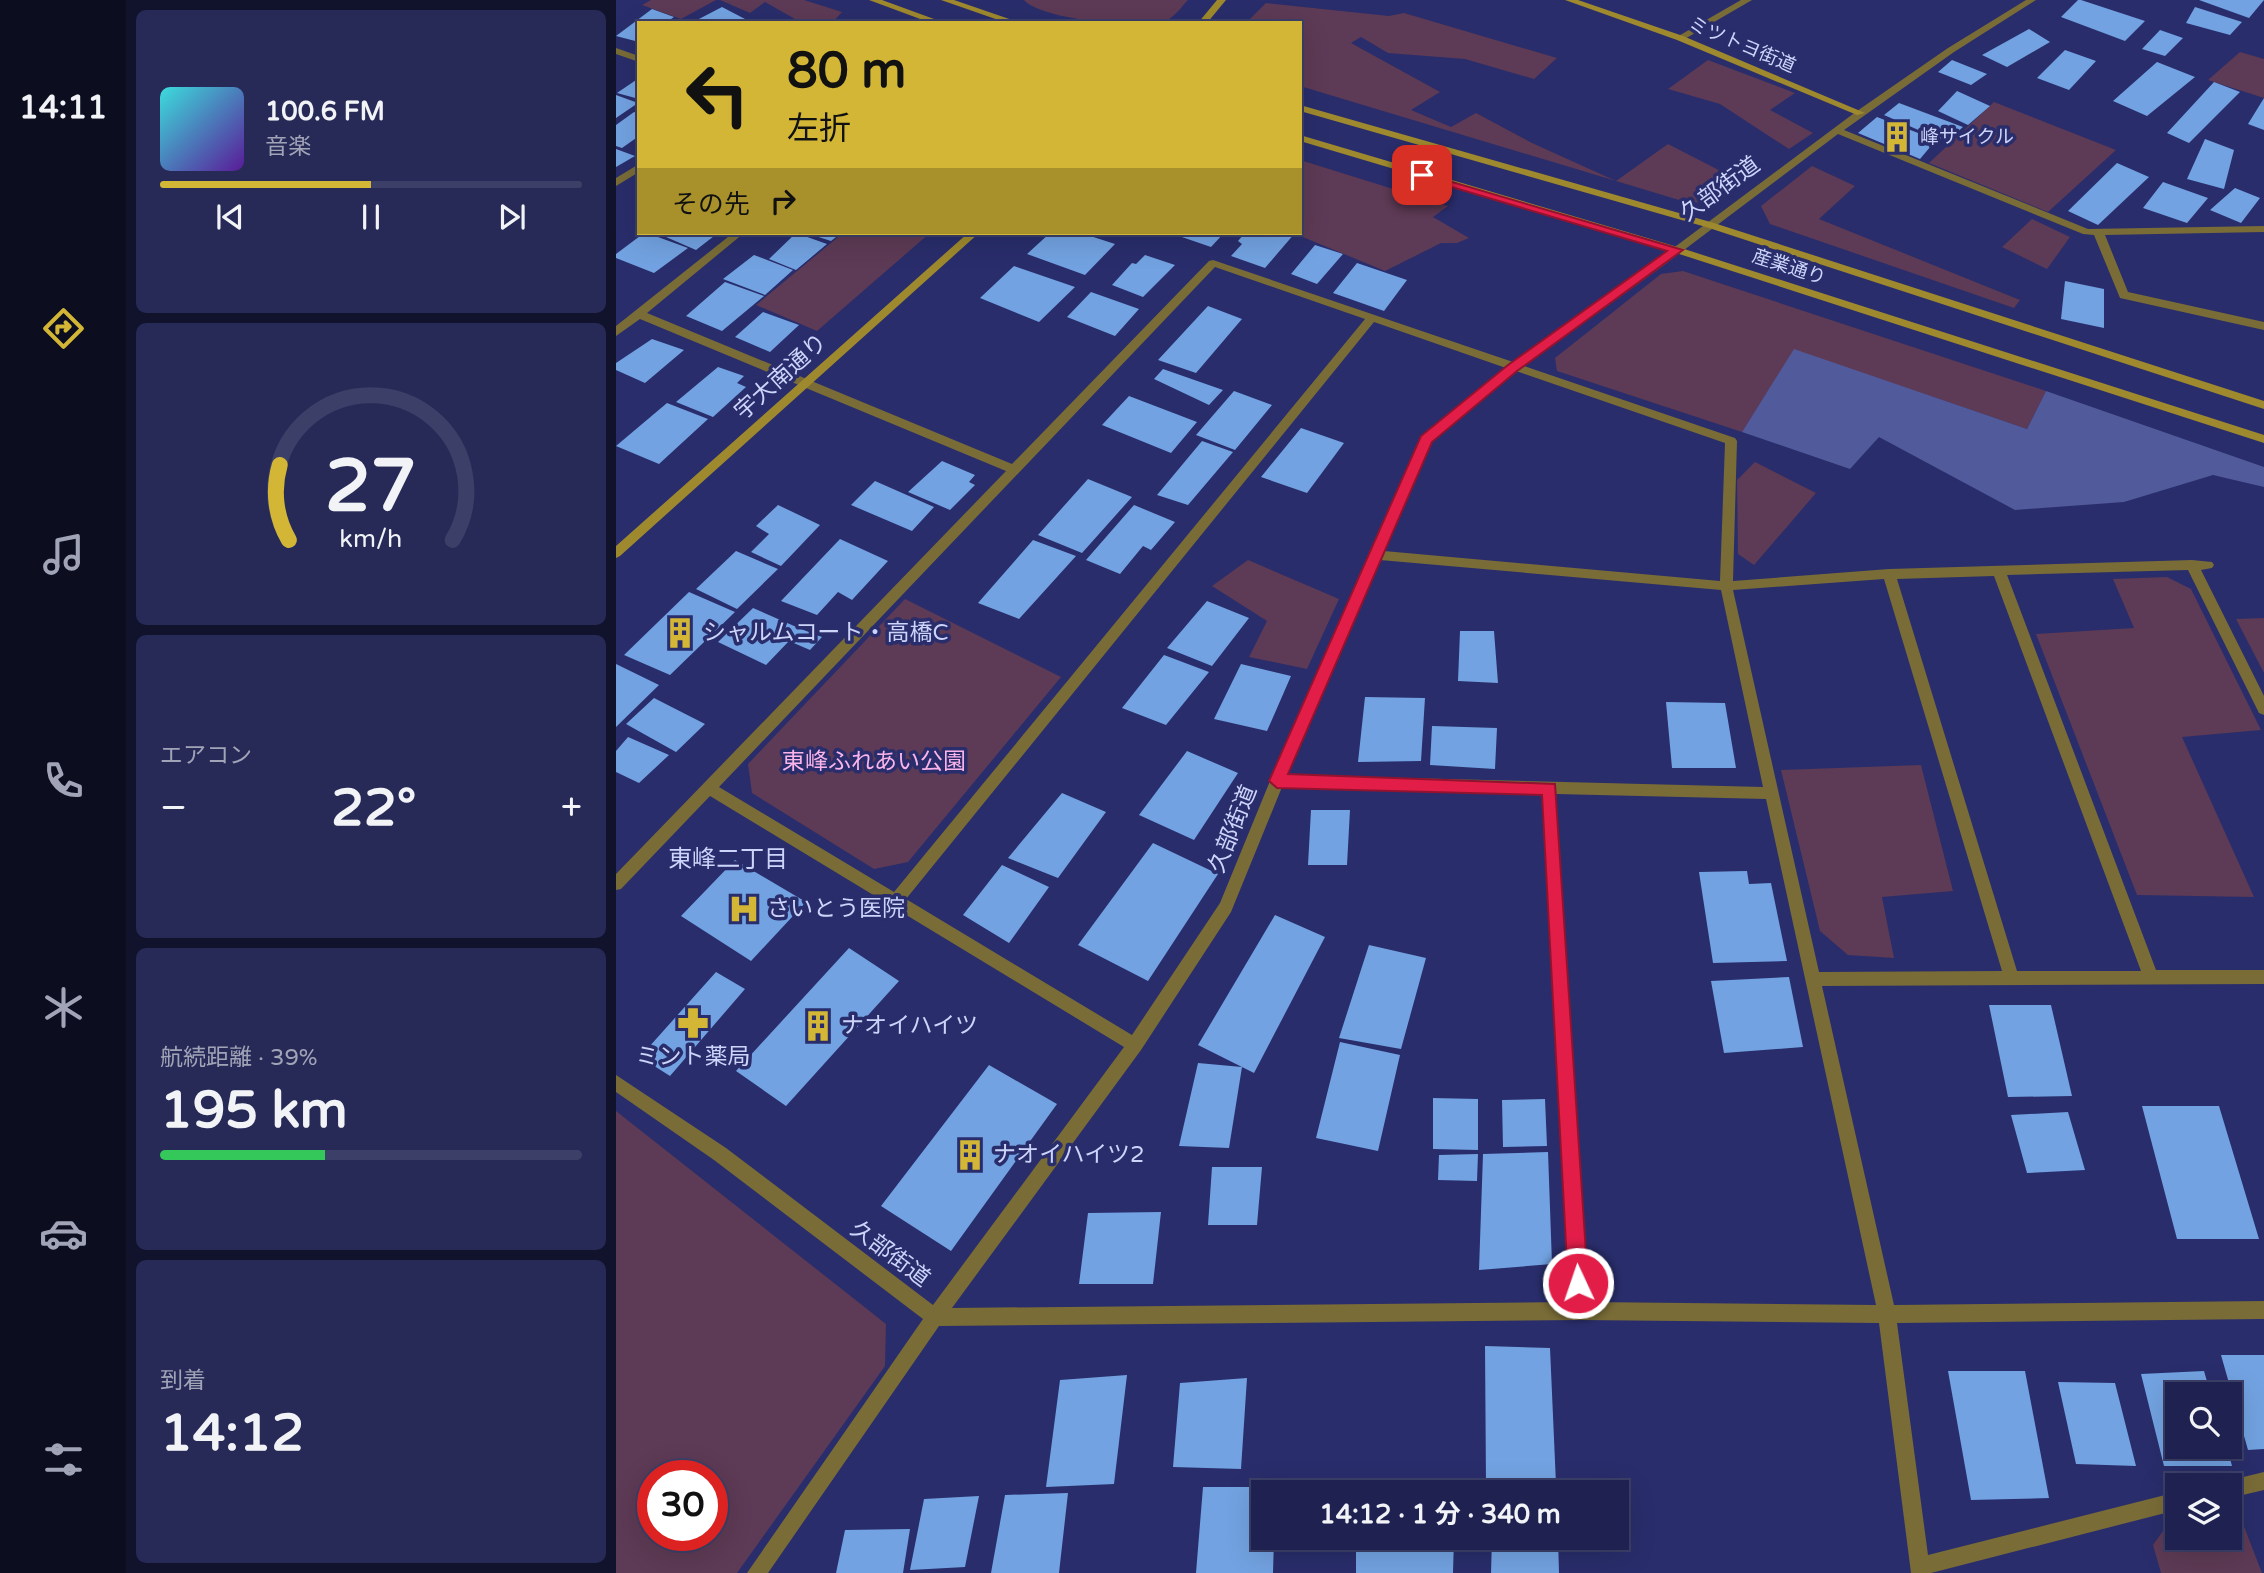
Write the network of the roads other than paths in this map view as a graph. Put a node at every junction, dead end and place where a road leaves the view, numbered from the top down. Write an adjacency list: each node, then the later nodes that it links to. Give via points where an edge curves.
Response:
1 (873, 0): 7 (street)
2 (945, 0): 8 (street)
3 (1222, 0): 9 (street)
4 (1569, 0): 10 (street, ミツトヨ街道)
5 (1748, 0): 10 (street)
6 (2032, 0): 14 (street, 久部街道)
7 (935, 21)
8 (1011, 21)
9 (1204, 21)
10 (1680, 38): 14 (street, ミツトヨ街道)
11 (621, 52): 12 (street)
12 (616, 61)
13 (1302, 109): 19 (street, 産業通り)
14 (1860, 113): 15 (street, 久部街道)
15 (1839, 131): 19 (street, 久部街道); 21 (street)
16 (1302, 139): 24 (street, 産業通り)
17 (637, 168): 18 (street)
18 (616, 183)
19 (1710, 225): 24 (street, 久部街道); 31 (street, 産業通り)
20 (2264, 229): 21 (street)
21 (2099, 234): 27 (street, via 2124,295)
22 (737, 235): 25 (street)
23 (972, 235): 30 (street, 宇大南通り)
24 (1677, 250): 29 (street, 久部街道); 32 (street, 産業通り)
25 (639, 314): 28 (street); 30 (street)
26 (1371, 319): 29 (street); 33 (street, via 1213,263); 47 (street)
27 (2264, 326)
28 (616, 332)
29 (1513, 368): 35 (street, 久部街道, via 1426,440); 40 (street, via 1731,441)
30 (804, 384): 33 (street); 34 (street, 宇大南通り)
31 (2264, 405)
32 (2264, 439)
33 (1012, 469): 43 (street)
34 (616, 553)
35 (1375, 555): 40 (street); 42 (street, 久部街道)
36 (2192, 565): 37 (street); 38 (street); 41 (street)
37 (2208, 565)
38 (2000, 571): 39 (street); 49 (street)
39 (1889, 575): 40 (street); 48 (street)
40 (1726, 586): 45 (street)
41 (2264, 709)
42 (1277, 781): 44 (street); 52 (street, 久部街道, via 1226,907)
43 (709, 788): 46 (street); 47 (street)
44 (1549, 788): 45 (street); 55 (street)
45 (1771, 793): 51 (street)
46 (616, 884)
47 (896, 901): 52 (street)
48 (2011, 977): 49 (street); 51 (street)
49 (2151, 977): 50 (street)
50 (2264, 977)
51 (1813, 979): 56 (street)
52 (1135, 1045): 57 (street, 久部街道)
53 (616, 1083): 57 (street, 久部街道, via 720,1154)
54 (2264, 1310): 56 (street)
55 (1580, 1311): 56 (street); 57 (street)
56 (1888, 1314): 61 (street)
57 (935, 1317): 62 (street)
58 (2264, 1481): 59 (street)
59 (2242, 1486)
60 (2165, 1504): 61 (street)
61 (1921, 1569)
62 (757, 1573)

